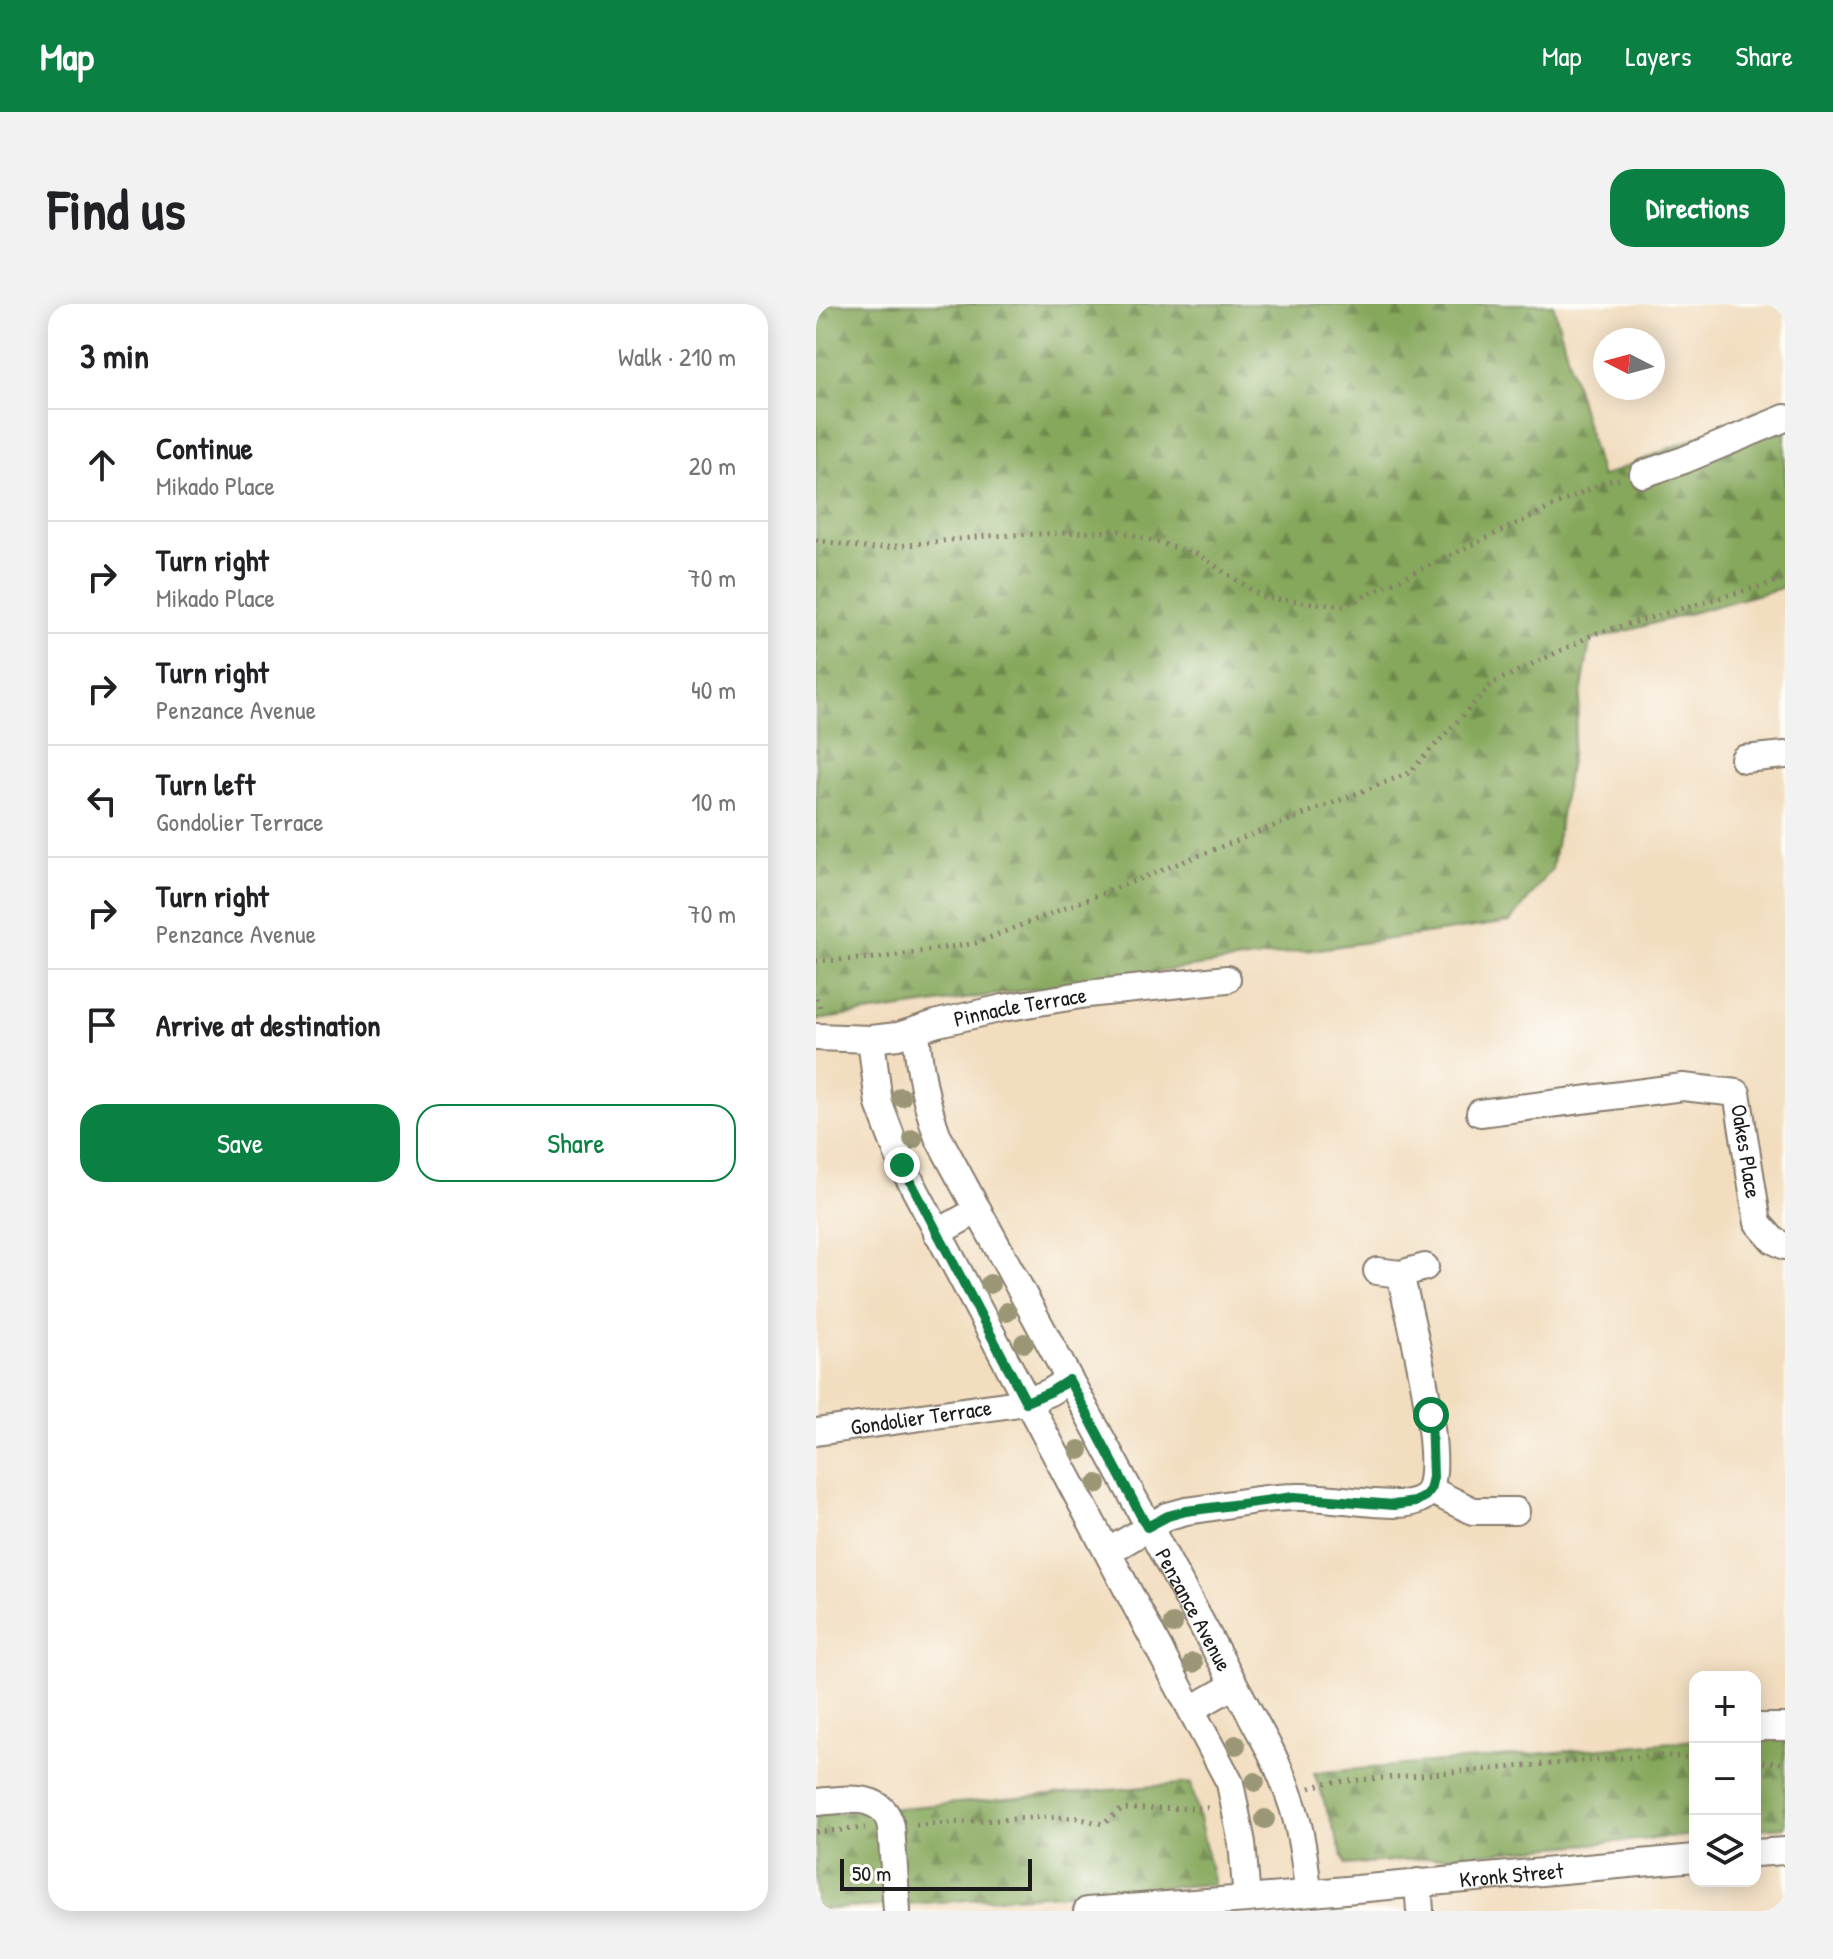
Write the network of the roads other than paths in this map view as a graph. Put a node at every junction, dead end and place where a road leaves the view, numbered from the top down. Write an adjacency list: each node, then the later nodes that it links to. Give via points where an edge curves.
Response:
1 (1785, 418): 2 (street)
2 (1643, 474)
3 (1785, 755): 4 (street)
4 (1744, 759)
5 (1227, 979): 6 (street, Pinnacle Terrace, via 1087,994 978,1013)
6 (916, 1031): 8 (street, Pinnacle Terrace); 10 (street, Penzance Avenue, via 927,1106)
7 (816, 1037): 8 (street, Pinnacle Terrace)
8 (871, 1039): 11 (street, Penzance Avenue, via 879,1104)
9 (1480, 1113): 12 (street, Oakes Place, via 1683,1087 1737,1093 1758,1223)
10 (978, 1210): 11 (street); 14 (street, Penzance Avenue)
11 (937, 1233): 15 (street, Penzance Avenue)
12 (1785, 1246)
13 (1401, 1271): 17 (street, via 1431,1415)
14 (1069, 1380): 15 (street, Gondolier Terrace); 19 (street, Penzance Avenue)
15 (1026, 1402): 16 (street, Gondolier Terrace); 20 (street, Penzance Avenue)
16 (816, 1432)
17 (1430, 1490): 18 (street, via 1473,1511); 19 (street, via 1415,1502 1394,1505 1294,1497 1186,1511)
18 (1516, 1511)
19 (1147, 1527): 20 (street); 21 (street, Penzance Avenue)
20 (1109, 1551): 22 (street, Penzance Avenue)
21 (1234, 1685): 22 (street); 30 (street, Penzance Avenue, via 1291,1796)
22 (1192, 1709): 31 (street, Penzance Avenue, via 1230,1783)
23 (1761, 1727): 24 (street)
24 (1785, 1727)
25 (816, 1802): 32 (street, via 870,1802 888,1813)
26 (1785, 1851): 27 (street)
27 (1761, 1853)
28 (1689, 1859): 29 (street, Kronk Street)
29 (1418, 1882): 30 (street, Kronk Street); 34 (street)
30 (1308, 1893): 31 (street, Kronk Street)
31 (1247, 1899): 33 (street, Kronk Street)
32 (897, 1911)
33 (1102, 1911)
34 (1420, 1911)

